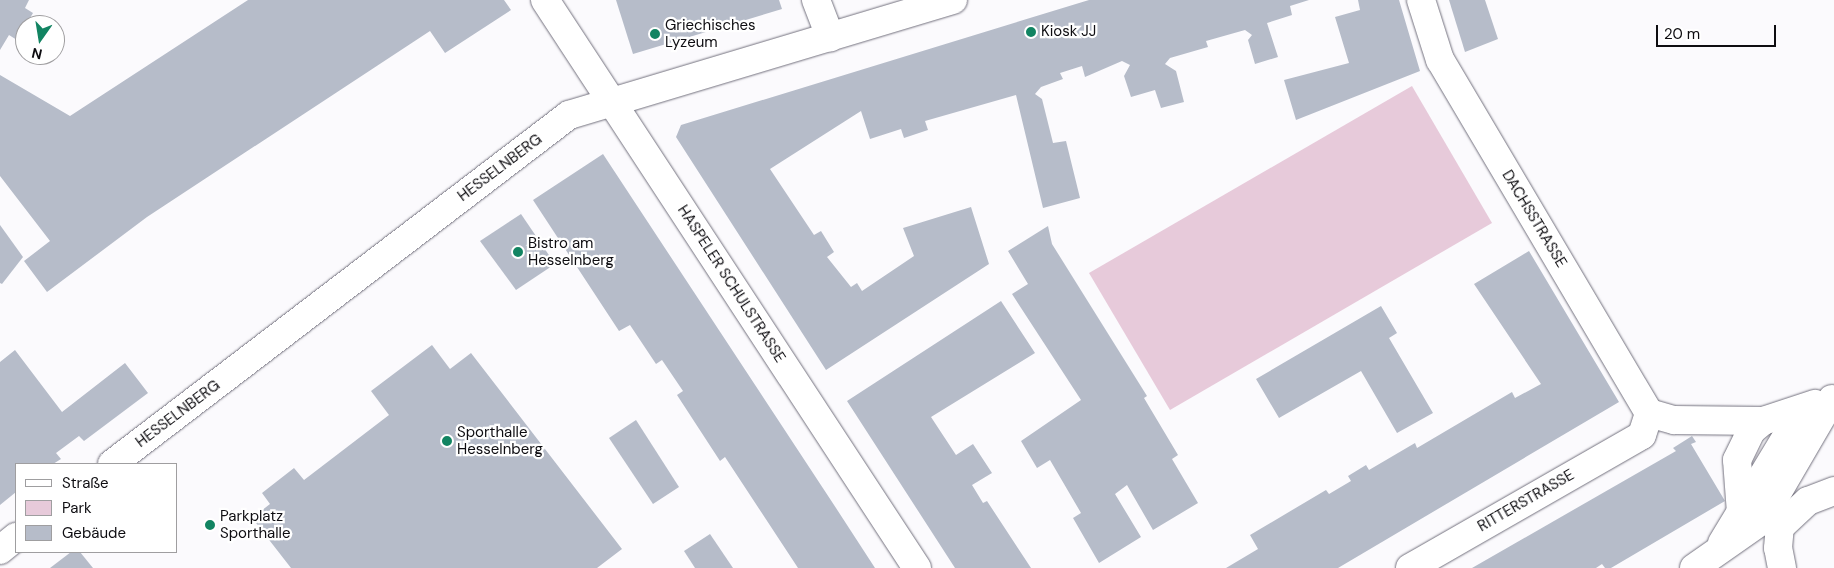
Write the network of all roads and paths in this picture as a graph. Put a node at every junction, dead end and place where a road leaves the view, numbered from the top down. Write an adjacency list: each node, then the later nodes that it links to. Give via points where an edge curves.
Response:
1 (545, 0): 6 (street, HASPELER SCHULSTRASSE)
2 (816, 0): 5 (street)
3 (953, 0): 5 (street, HESSELNBERG)
4 (1422, 0): 9 (street, DACHSSTRASSE, via 1440,60)
5 (830, 37): 6 (street, HESSELNBERG)
6 (611, 102): 10 (street, HESSELNBERG, via 569,116); 16 (street, HASPELER SCHULSTRASSE)
7 (1833, 398): 8 (street); 12 (street, via 1788,434); 15 (street, via 1761,521)
8 (1763, 422): 9 (street, via 1674,420); 12 (street, via 1751,431 1736,460)
9 (1646, 424): 17 (street, RITTERSTRASSE)
10 (113, 463)
11 (1834, 491): 19 (street, via 1808,501 1780,527 1778,548)
12 (1741, 513): 15 (street)
13 (15, 538): 14 (street)
14 (0, 550)
15 (1718, 551): 18 (street)
16 (917, 568)
17 (1410, 568)
18 (1694, 568)
19 (1782, 568)

